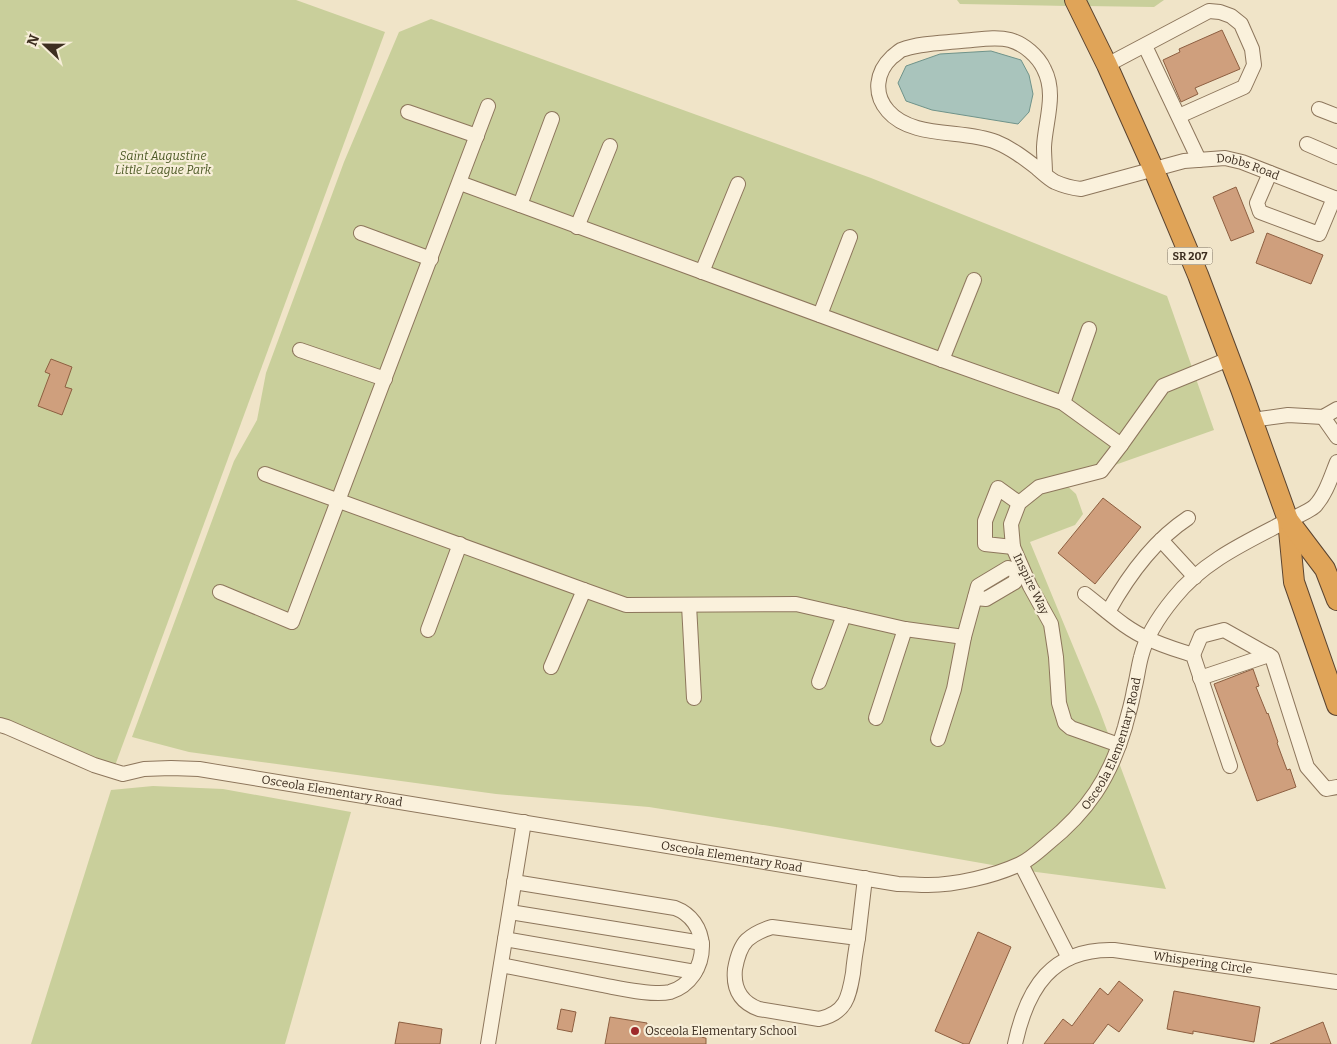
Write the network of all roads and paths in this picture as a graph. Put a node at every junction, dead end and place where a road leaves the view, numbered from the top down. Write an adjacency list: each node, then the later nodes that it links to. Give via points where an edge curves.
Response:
1 (1074, 0): 3 (highway, SR 207)
2 (1145, 46): 3 (street); 7 (street); 7 (street, via 1209,11 1231,16 1241,24 1252,49 1254,65 1244,87)
3 (1107, 65): 15 (highway, SR 207)
4 (488, 106): 10 (street)
5 (1319, 109): 8 (street)
6 (408, 112): 10 (street)
7 (1179, 116): 14 (street)
8 (1337, 116)
9 (552, 119): 21 (street)
10 (477, 136): 18 (street)
11 (1307, 144): 13 (street)
12 (610, 146): 22 (street)
13 (1337, 157)
14 (1199, 160): 15 (street, Dobbs Road); 16 (street, Dobbs Road, via 1226,158)
15 (1153, 168): 17 (street, Dobbs Road, via 1081,189 1070,188); 31 (highway, SR 207)
16 (1270, 173): 20 (street, Dobbs Road); 20 (street, via 1257,203 1260,212 1269,216 1318,234)
17 (1045, 174): 17 (street, Dobbs Road, via 995,141 915,127 898,120 880,98 880,72 899,51 921,45 998,38 1011,40 1023,47 1035,56 1049,81)
18 (460, 183): 21 (street); 25 (street)
19 (738, 184): 26 (street)
20 (1336, 198)
21 (520, 204): 22 (street)
22 (577, 226): 26 (street)
23 (361, 233): 25 (street)
24 (850, 237): 28 (street)
25 (431, 259): 33 (street)
26 (702, 272): 28 (street)
27 (974, 280): 32 (street)
28 (820, 316): 32 (street)
29 (1089, 329): 34 (street)
30 (300, 350): 33 (street)
31 (1229, 359): 37 (highway, SR 207); 39 (street, via 1163,386)
32 (942, 360): 34 (street)
33 (385, 379): 42 (street)
34 (1063, 403): 39 (street)
35 (1337, 409): 36 (street)
36 (1323, 417): 37 (street); 38 (street)
37 (1252, 420): 45 (highway, SR 207)
38 (1337, 437)
39 (1121, 445): 43 (street, via 1101,471 1039,488)
40 (1337, 462): 45 (street, Osceola Elementary Road, via 1326,490 1314,507)
41 (265, 474): 42 (street)
42 (339, 500): 47 (street); 52 (street, via 292,622)
43 (1019, 503): 48 (street, Inspire Way, via 1011,524); 48 (street, via 998,488 985,521 985,544)
44 (1188, 518): 46 (street)
45 (1288, 520): 50 (street, Osceola Elementary Road, via 1233,549); 54 (highway, SR 207, via 1324,569); 68 (highway, SR 207, via 1294,582)
46 (1161, 540): 50 (street); 56 (street, via 1133,571)
47 (460, 544): 51 (street); 59 (street)
48 (1013, 547): 49 (street, Inspire Way)
49 (1020, 570): 60 (street, via 1015,582 986,599 975,598); 72 (street, Inspire Way, via 1051,624 1059,703 1065,724)
50 (1195, 577): 61 (street, Osceola Elementary Road, via 1174,597)
51 (584, 590): 55 (street, via 626,605); 64 (street)
52 (220, 592)
53 (1086, 594): 56 (street)
54 (1337, 600)
55 (689, 605): 57 (street, via 796,604); 67 (street)
56 (1108, 612): 61 (street)
57 (844, 615): 58 (street); 66 (street)
58 (905, 629): 60 (street); 69 (street)
59 (428, 630)
60 (964, 637): 71 (street, via 954,689)
61 (1148, 639): 63 (street); 72 (street, Osceola Elementary Road)
62 (1268, 655): 63 (street, via 1224,630 1201,636); 65 (street); 74 (street, via 1272,657 1307,767 1326,789)
63 (1193, 656): 65 (street)
64 (551, 667)
65 (1200, 678): 73 (street)
66 (819, 682)
67 (694, 698)
68 (1337, 705)
69 (876, 718)
70 (0, 725): 75 (street, Osceola Elementary Road, via 123,774 144,769 199,769)
71 (938, 739)
72 (1119, 744): 76 (street, Osceola Elementary Road, via 1107,776 1079,815)
73 (1230, 766)
74 (1337, 787)
75 (524, 822): 77 (street, Osceola Elementary Road); 78 (street)
76 (1021, 864): 77 (street, Osceola Elementary Road, via 993,874 928,885); 83 (street)
77 (866, 878): 80 (street)
78 (514, 882): 79 (street); 82 (street, via 675,908 694,922)
79 (510, 912): 81 (street); 82 (street)
80 (858, 938): 80 (street, via 772,927 761,930 746,941 740,951 734,978 737,990 743,1000 759,1009 819,1019 831,1015 850,992)
81 (505, 939): 84 (street); 85 (street)
82 (702, 943): 85 (street)
83 (1069, 958): 86 (street, Whispering Circle, via 1097,950 1114,950); 88 (street, Whispering Circle, via 1050,970 1039,983 1021,1021)
84 (501, 966): 85 (street, via 637,992 664,993 686,984); 87 (street)
85 (695, 972)
86 (1337, 982)
87 (488, 1044)
88 (1015, 1044)

